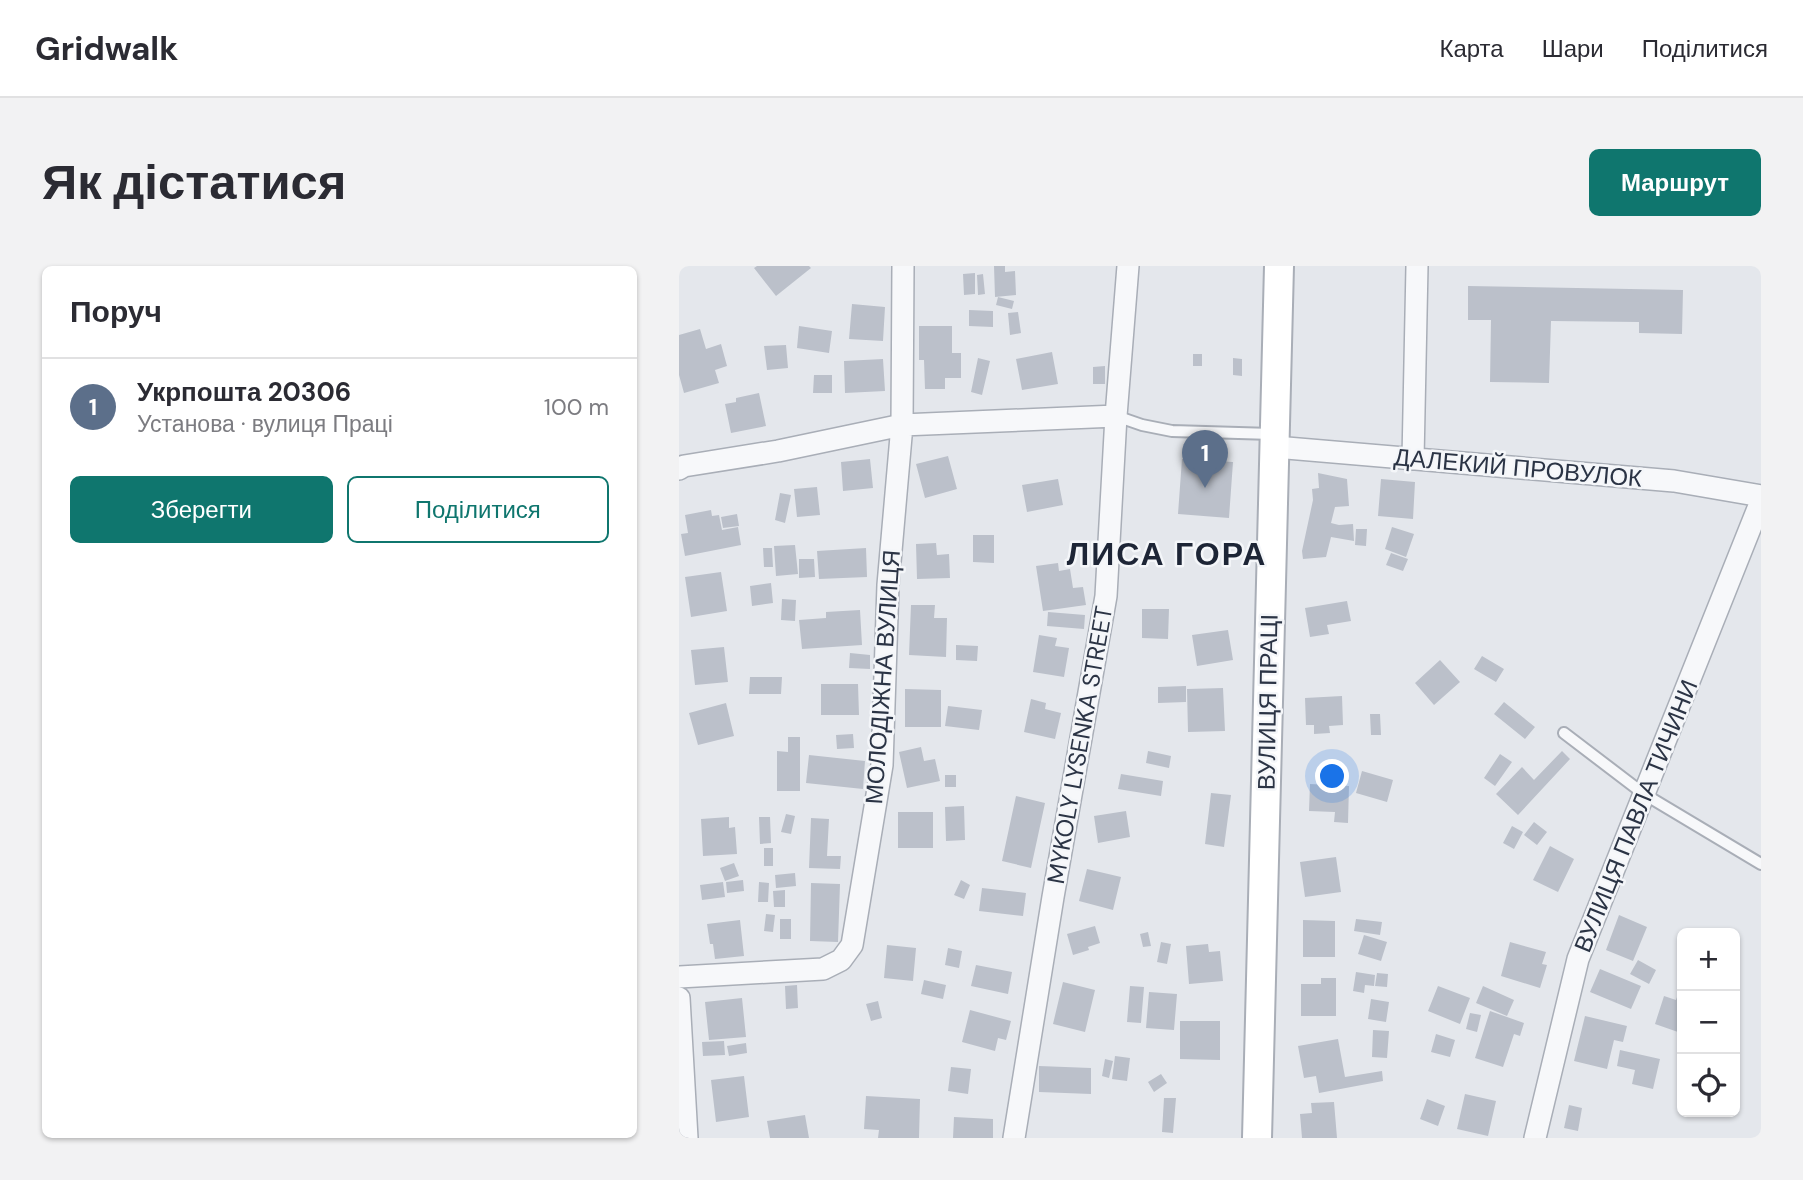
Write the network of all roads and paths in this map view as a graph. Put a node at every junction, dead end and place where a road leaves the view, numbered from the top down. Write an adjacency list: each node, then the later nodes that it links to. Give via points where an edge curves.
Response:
1 (903, 266): 6 (street, МОЛОДІЖНА ВУЛИЦЯ)
2 (1128, 266): 5 (street, MYKOLY LYSENKA STREET)
3 (1279, 266): 7 (main road, ВУЛИЦЯ ПРАЦІ)
4 (1417, 266): 8 (street)
5 (1116, 416): 6 (street); 7 (lane, via 1172,431); 18 (street, MYKOLY LYSENKA STREET, via 1106,596)
6 (902, 425): 9 (street); 15 (street, МОЛОДІЖНА ВУЛИЦЯ, via 888,585 882,765 852,945 841,960 823,969)
7 (1275, 440): 8 (street, ДАЛЕКИЙ ПРОВУЛОК); 19 (main road, ВУЛИЦЯ ПРАЦІ)
8 (1413, 459): 10 (street, ДАЛЕКИЙ ПРОВУЛОК, via 1674,481)
9 (679, 469)
10 (1761, 496)
11 (1761, 501): 13 (street, ВУЛИЦЯ ПАВЛА ТИЧИНИ)
12 (1564, 733): 13 (lane)
13 (1644, 794): 14 (lane); 20 (street, ВУЛИЦЯ ПАВЛА ТИЧИНИ, via 1579,959)
14 (1761, 864)
15 (679, 977)
16 (679, 998): 17 (street)
17 (687, 1138)
18 (1014, 1138)
19 (1257, 1138)
20 (1535, 1138)

